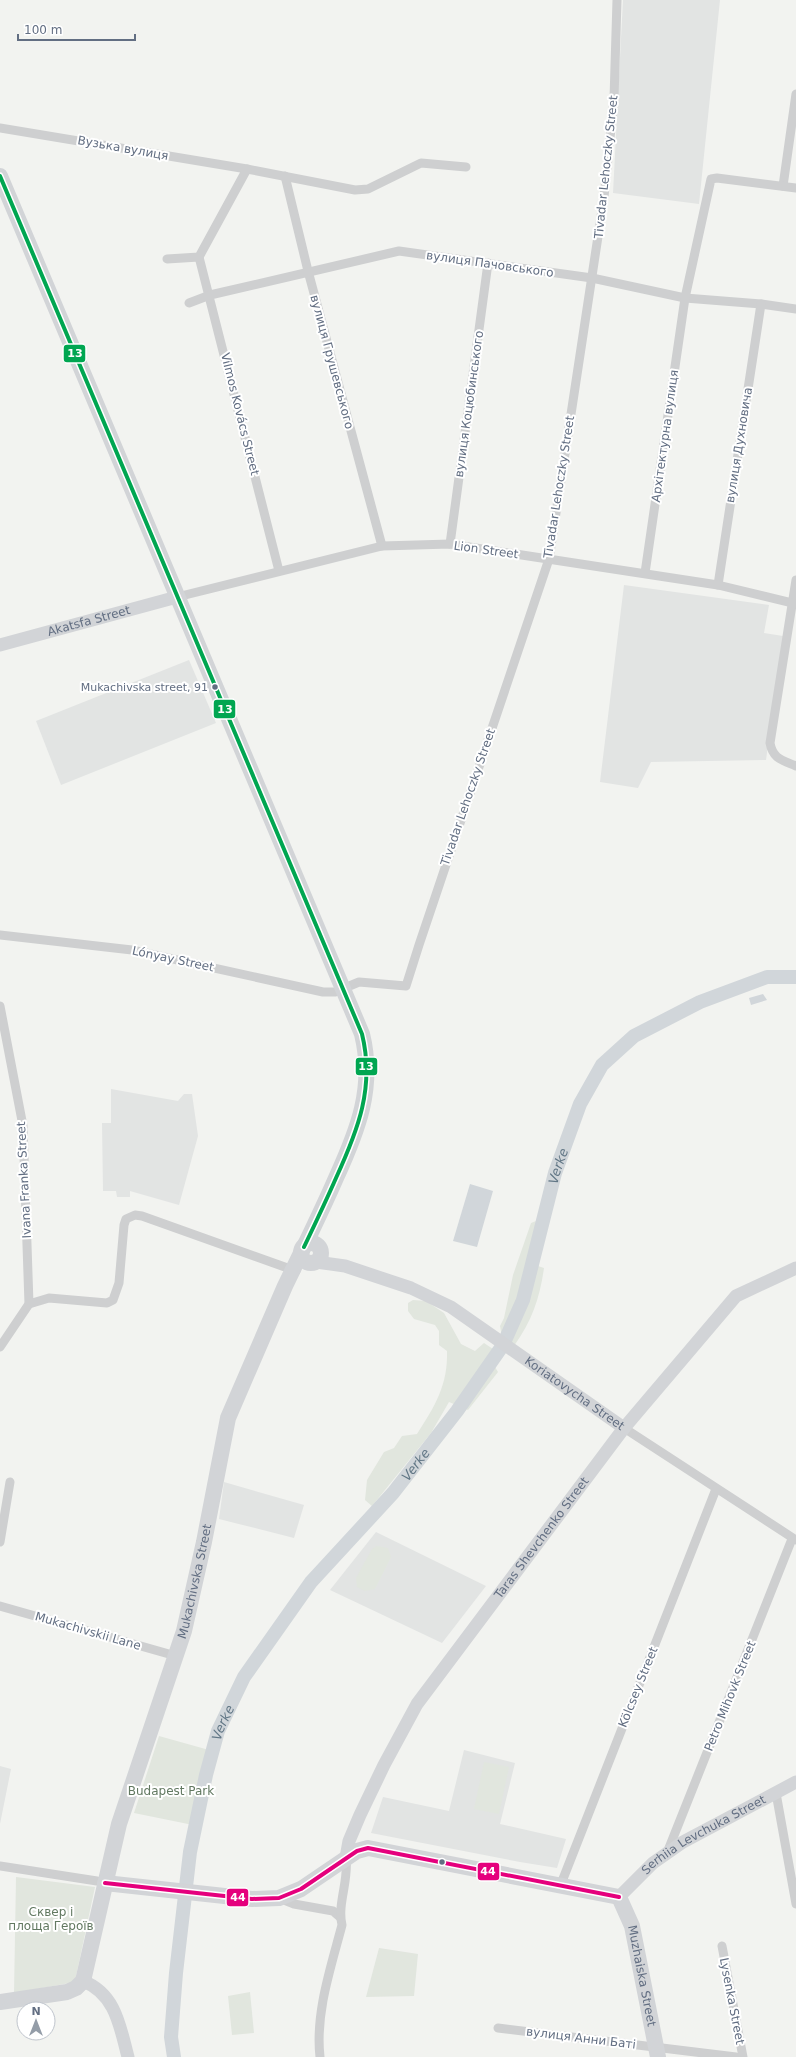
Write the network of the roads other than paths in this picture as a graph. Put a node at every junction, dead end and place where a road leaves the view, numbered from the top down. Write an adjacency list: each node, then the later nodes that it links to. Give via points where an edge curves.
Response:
1 (617, 0): 14 (street, Tivadar Lehoczky Street, via 614,99 604,197)
2 (796, 94): 8 (street)
3 (0, 128): 5 (street, Вузька вулиця)
4 (466, 167): 7 (street, Вузька вулиця, via 422,163 368,188 355,190)
5 (247, 169): 7 (street, Вузька вулиця); 10 (street)
6 (0, 176): 27 (highway)
7 (285, 176): 13 (street, вулиця Грушевського)
8 (783, 186): 9 (street); 16 (street, Архітектурна вулиця, via 711,179)
9 (796, 188)
10 (199, 257): 11 (street); 15 (street, Vilmos Kovács Street)
11 (167, 259)
12 (488, 263): 13 (street, вулиця Пачовського, via 399,251); 14 (street, вулиця Пачовського); 20 (street, вулиця Коцюбинського)
13 (308, 272): 15 (street, вулиця Пачовського); 21 (street, вулиця Грушевського)
14 (592, 278): 16 (street, вулиця Пачовського); 22 (street, Tivadar Lehoczky Street)
15 (210, 295): 17 (street, вулиця Пачовського); 23 (street, Vilmos Kovács Street)
16 (685, 298): 18 (street, вулиця Пачовського); 24 (street, Архітектурна вулиця)
17 (189, 303)
18 (761, 304): 19 (street, вулиця Пачовського); 26 (street, вулиця Духновича)
19 (796, 309)
20 (450, 544): 21 (street, Lion Street); 22 (street, Lion Street)
21 (382, 546): 23 (street, Lion Street)
22 (548, 559): 24 (street, Lion Street); 32 (street, Tivadar Lehoczky Street, via 406,986 359,982)
23 (279, 571): 27 (street, Lion Street)
24 (645, 573): 26 (street, Lion Street)
25 (796, 580): 28 (street)
26 (718, 586): 28 (street, Lion Street)
27 (177, 596): 29 (street, Akatsfa Street); 32 (highway)
28 (794, 604): 30 (street, via 770,743 776,757)
29 (0, 645)
30 (796, 766)
31 (0, 935): 32 (street, Lónyay Street, via 132,950 323,992)
32 (343, 989): 34 (highway, via 362,1034 366,1051 366,1087 357,1130 314,1227)
33 (0, 1006): 36 (street, Ivana Franka Street, via 23,1126)
34 (305, 1261): 36 (street, via 135,1216 126,1219 124,1225 119,1282 113,1300 106,1303 49,1298); 38 (street, Koriatovycha Street, via 345,1266 411,1288 450,1306); 44 (highway, Mukachivska Street, via 228,1418 204,1542)
35 (796, 1268): 38 (street, Taras Shevchenko Street, via 736,1296)
36 (29, 1304): 37 (street)
37 (0, 1347)
38 (624, 1428): 40 (street, Koriatovycha Street); 48 (street, Taras Shevchenko Street, via 418,1704 360,1815 349,1841)
39 (10, 1482): 42 (street)
40 (716, 1489): 41 (street, Koriatovycha Street); 51 (street, Kölcsey Street)
41 (794, 1539): 47 (street, Petro Mihovk Street)
42 (0, 1542)
43 (0, 1606): 44 (street, Mukachivskii Lane)
44 (176, 1656): 50 (highway, Mukachivska Street)
45 (796, 1782): 46 (street, Serhiia Levchuka Street)
46 (776, 1793): 47 (street, Serhiia Levchuka Street); 54 (street)
47 (667, 1853): 52 (street, Serhiia Levchuka Street, via 653,1863)
48 (346, 1858): 51 (highway, via 368,1848); 53 (highway, via 301,1889); 55 (street, via 348,1870)
49 (0, 1866): 50 (street)
50 (101, 1882): 53 (highway, via 252,1899); 57 (highway, Mukachivska Street)
51 (561, 1884): 52 (highway)
52 (619, 1897): 60 (highway, Muzhaiska Street, via 632,1926)
53 (279, 1898): 55 (street, via 294,1904 333,1911)
54 (796, 1904)
55 (340, 1917): 62 (street, via 342,1925 322,2010 318,2043)
56 (722, 1946): 64 (street, Lysenka Street)
57 (83, 1981): 58 (highway, via 67,1992); 61 (street, via 95,1986 106,1997 116,2014)
58 (0, 2002)
59 (498, 2028): 60 (street, вулиця Анни Баті)
60 (657, 2052): 63 (street, вулиця Анни Баті)
61 (128, 2057)
62 (320, 2057)
63 (736, 2057)
64 (743, 2057)

